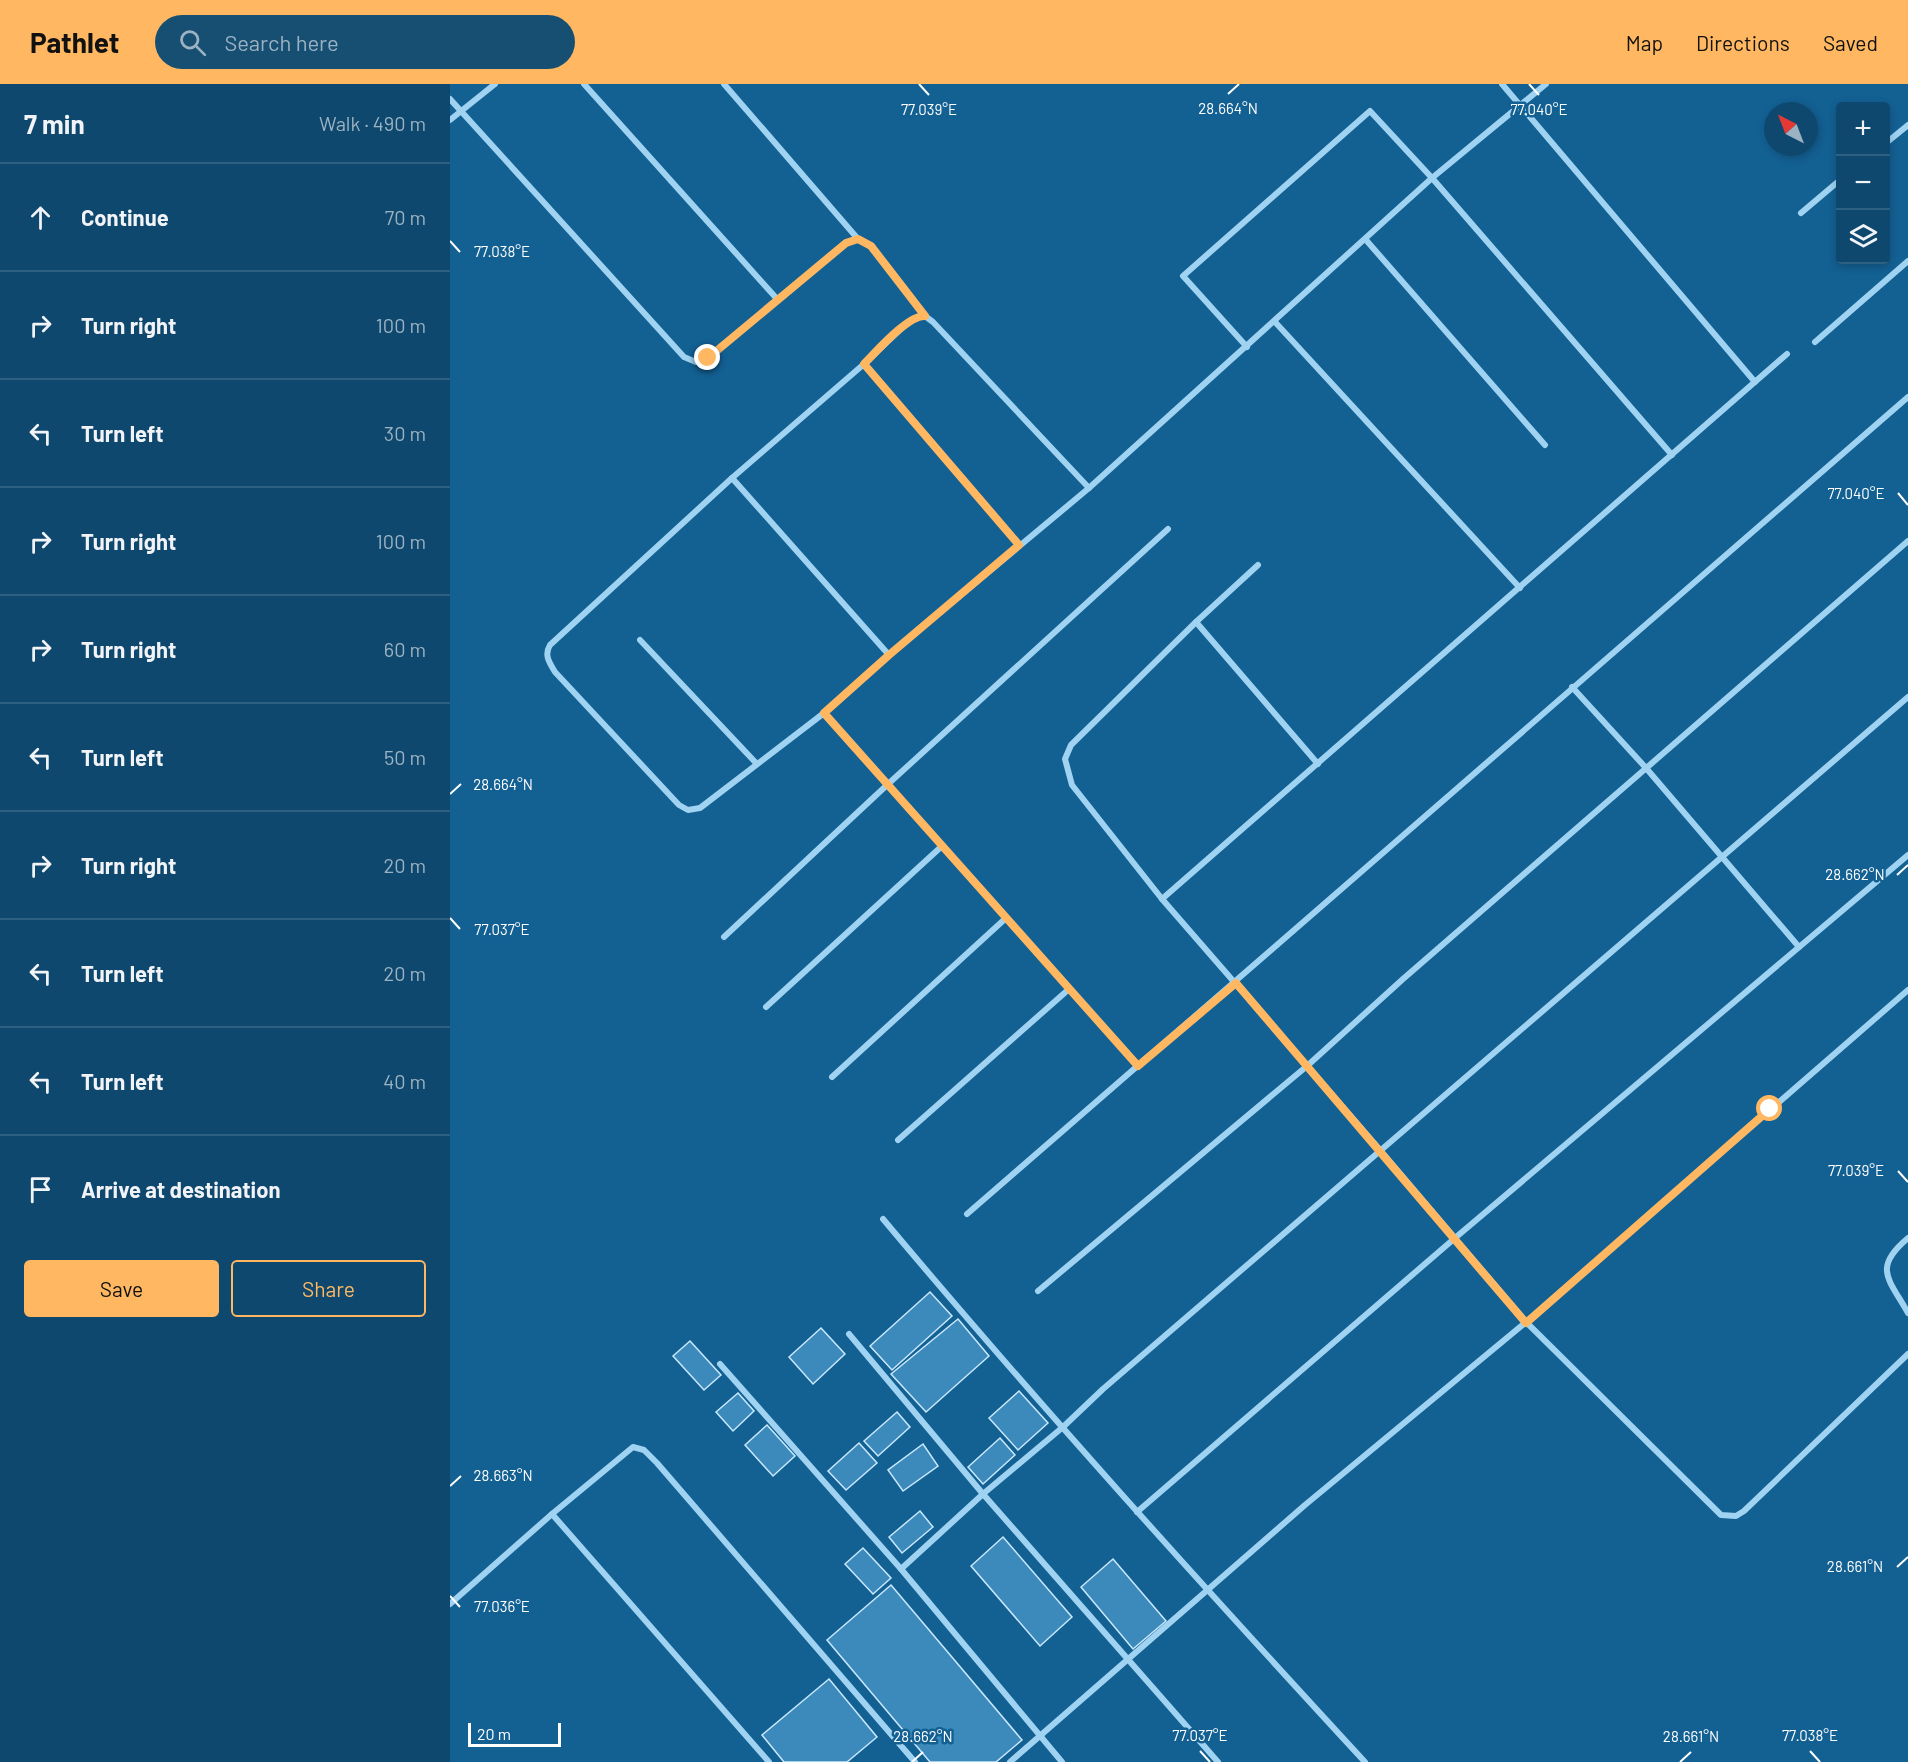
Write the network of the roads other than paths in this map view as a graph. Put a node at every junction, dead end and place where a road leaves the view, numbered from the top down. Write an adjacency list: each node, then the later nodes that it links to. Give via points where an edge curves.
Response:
1 (495, 84): 8 (street)
2 (584, 84): 18 (street)
3 (724, 84): 15 (street)
4 (1502, 84): 7 (street)
5 (1546, 84): 7 (street)
6 (450, 99): 8 (street)
7 (1520, 105): 12 (street); 25 (street)
8 (461, 111): 9 (street); 18 (street, via 684,357 696,362 708,358)
9 (450, 120)
10 (1908, 125): 11 (street)
11 (1890, 140)
12 (1432, 178): 16 (street); 22 (street, via 1370,111 1183,276); 28 (street)
13 (1836, 183): 14 (street)
14 (1801, 213)
15 (858, 239): 18 (street, via 846,243); 19 (street, via 871,246)
16 (1366, 240): 20 (street); 27 (street)
17 (1908, 261): 21 (street)
18 (778, 300)
19 (925, 316): 24 (street, via 908,322); 30 (street)
20 (1275, 322): 22 (street); 35 (street)
21 (1815, 342)
22 (1247, 347): 30 (street)
23 (1788, 354): 25 (street)
24 (864, 364): 29 (street); 33 (street)
25 (1755, 382): 28 (street)
26 (1908, 397): 39 (street)
27 (1545, 445)
28 (1672, 455): 35 (street)
29 (732, 478): 38 (street); 42 (street, via 550,645 547,656 555,672 679,805 688,810 700,808)
30 (1089, 488): 33 (street)
31 (1168, 529): 45 (street)
32 (1908, 541): 44 (street)
33 (1019, 545): 38 (street)
34 (1258, 566): 36 (street)
35 (1520, 588): 43 (street)
36 (1196, 622): 43 (street); 49 (street, via 1071,745 1065,759 1072,785)
37 (640, 640): 42 (street)
38 (889, 655): 41 (street)
39 (1572, 687): 44 (street); 53 (street)
40 (1908, 697): 48 (street)
41 (824, 713): 42 (street); 45 (street)
42 (757, 764)
43 (1318, 764): 49 (street)
44 (1646, 768): 48 (street); 58 (street)
45 (887, 784): 46 (street); 51 (street)
46 (942, 846): 50 (street); 56 (street)
47 (1908, 855): 52 (street)
48 (1722, 858): 52 (street); 61 (street)
49 (1162, 899): 53 (street)
50 (1006, 918): 54 (street); 59 (street)
51 (724, 937)
52 (1799, 947): 64 (street)
53 (1236, 983): 57 (street); 58 (street)
54 (1069, 989): 57 (street); 60 (street)
55 (1908, 990): 68 (street)
56 (766, 1007)
57 (1138, 1066): 62 (street)
58 (1307, 1066): 61 (street); 66 (street)
59 (832, 1077)
60 (898, 1140)
61 (1380, 1149): 64 (street); 72 (street)
62 (966, 1214)
63 (883, 1220): 72 (street)
64 (1455, 1238): 68 (street); 74 (street)
65 (1908, 1238): 67 (street, via 1885,1266 1886,1275)
66 (1038, 1291)
67 (1908, 1312)
68 (1526, 1323): 70 (street, via 1713,1510 1728,1517 1744,1511); 77 (street)
69 (849, 1334): 73 (street)
70 (1908, 1354)
71 (720, 1364): 76 (street)
72 (1063, 1428): 73 (street); 74 (street)
73 (983, 1494): 76 (street); 79 (street)
74 (1137, 1512): 77 (street)
75 (552, 1514): 78 (street); 81 (street); 82 (street, via 628,1449 644,1450)
76 (901, 1569): 80 (street)
77 (1207, 1590): 79 (street); 86 (street)
78 (450, 1604)
79 (1128, 1661): 80 (street); 85 (street)
80 (1040, 1736): 83 (street); 84 (street)
81 (769, 1762)
82 (915, 1762)
83 (1010, 1762)
84 (1062, 1762)
85 (1218, 1762)
86 (1365, 1762)

